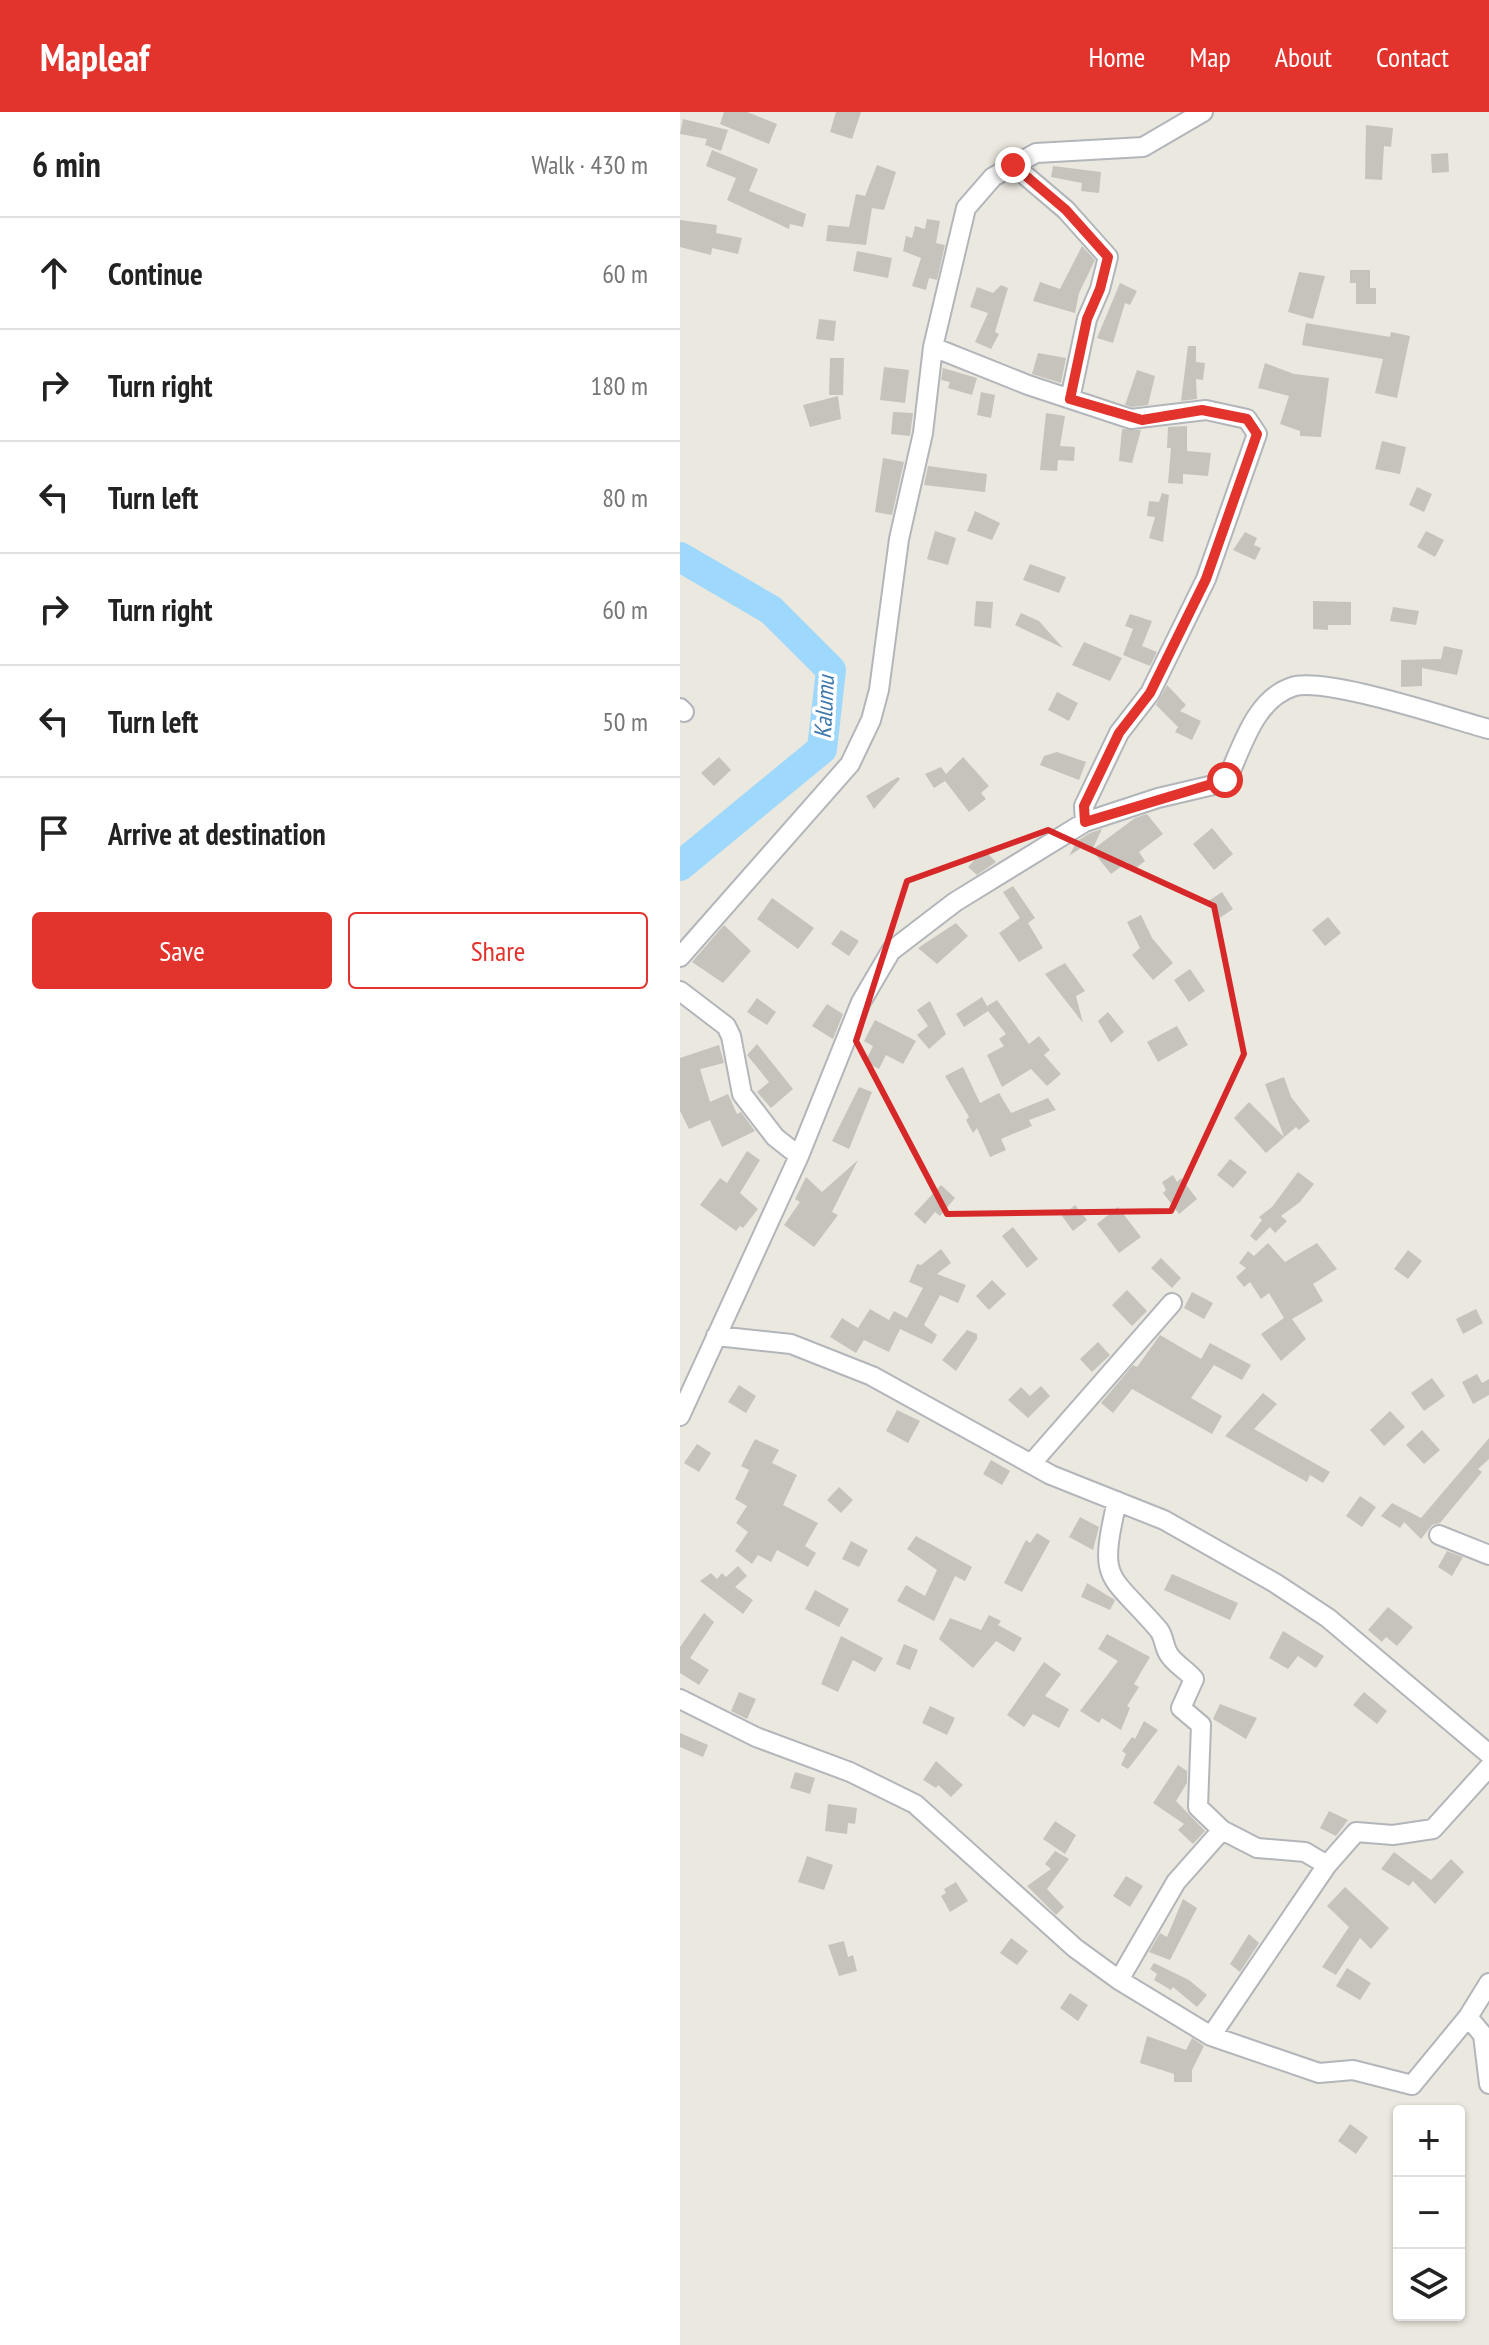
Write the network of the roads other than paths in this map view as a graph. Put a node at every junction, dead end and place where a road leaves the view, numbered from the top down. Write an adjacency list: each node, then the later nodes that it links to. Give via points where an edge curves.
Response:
1 (1203, 112): 2 (street, via 1143,147 1044,151)
2 (1013, 165): 3 (street, via 993,177 966,208); 4 (street, via 1066,210 1108,257 1087,319)
3 (933, 347): 4 (street); 7 (street, via 923,433 899,539 871,720 850,764)
4 (1070, 399): 6 (street, via 1142,420 1206,410 1247,419 1257,434 1206,579 1150,693 1119,733 1084,806)
5 (1489, 729): 6 (street, via 1359,694 1291,688 1259,713 1222,783)
6 (1085, 822): 9 (street, via 955,902 891,951 861,1002)
7 (680, 957)
8 (680, 991): 9 (street, via 726,1026 742,1094 775,1137)
9 (799, 1156): 11 (street)
10 (1172, 1303): 13 (street)
11 (716, 1336): 12 (street); 13 (street, via 791,1344 872,1376)
12 (680, 1416)
13 (1031, 1464): 14 (street)
14 (1117, 1501): 18 (street, via 1164,1520 1328,1618); 20 (street, via 1106,1550 1112,1579 1161,1632 1170,1657 1194,1679 1181,1708 1201,1725 1198,1807)
15 (1439, 1535): 16 (street)
16 (1489, 1555)
17 (680, 1699): 22 (street, via 915,1804 1062,1937)
18 (1489, 1754)
19 (1489, 1767): 21 (street, via 1435,1828 1393,1835 1356,1832)
20 (1222, 1830): 21 (street, via 1257,1848 1305,1852); 22 (street, via 1176,1882)
21 (1327, 1865): 25 (street)
22 (1119, 1980): 25 (street)
23 (1489, 1983): 24 (street)
24 (1468, 2017): 25 (street, via 1409,2085 1353,2070 1319,2073); 26 (street, via 1483,2035)
25 (1211, 2036)
26 (1489, 2084)

